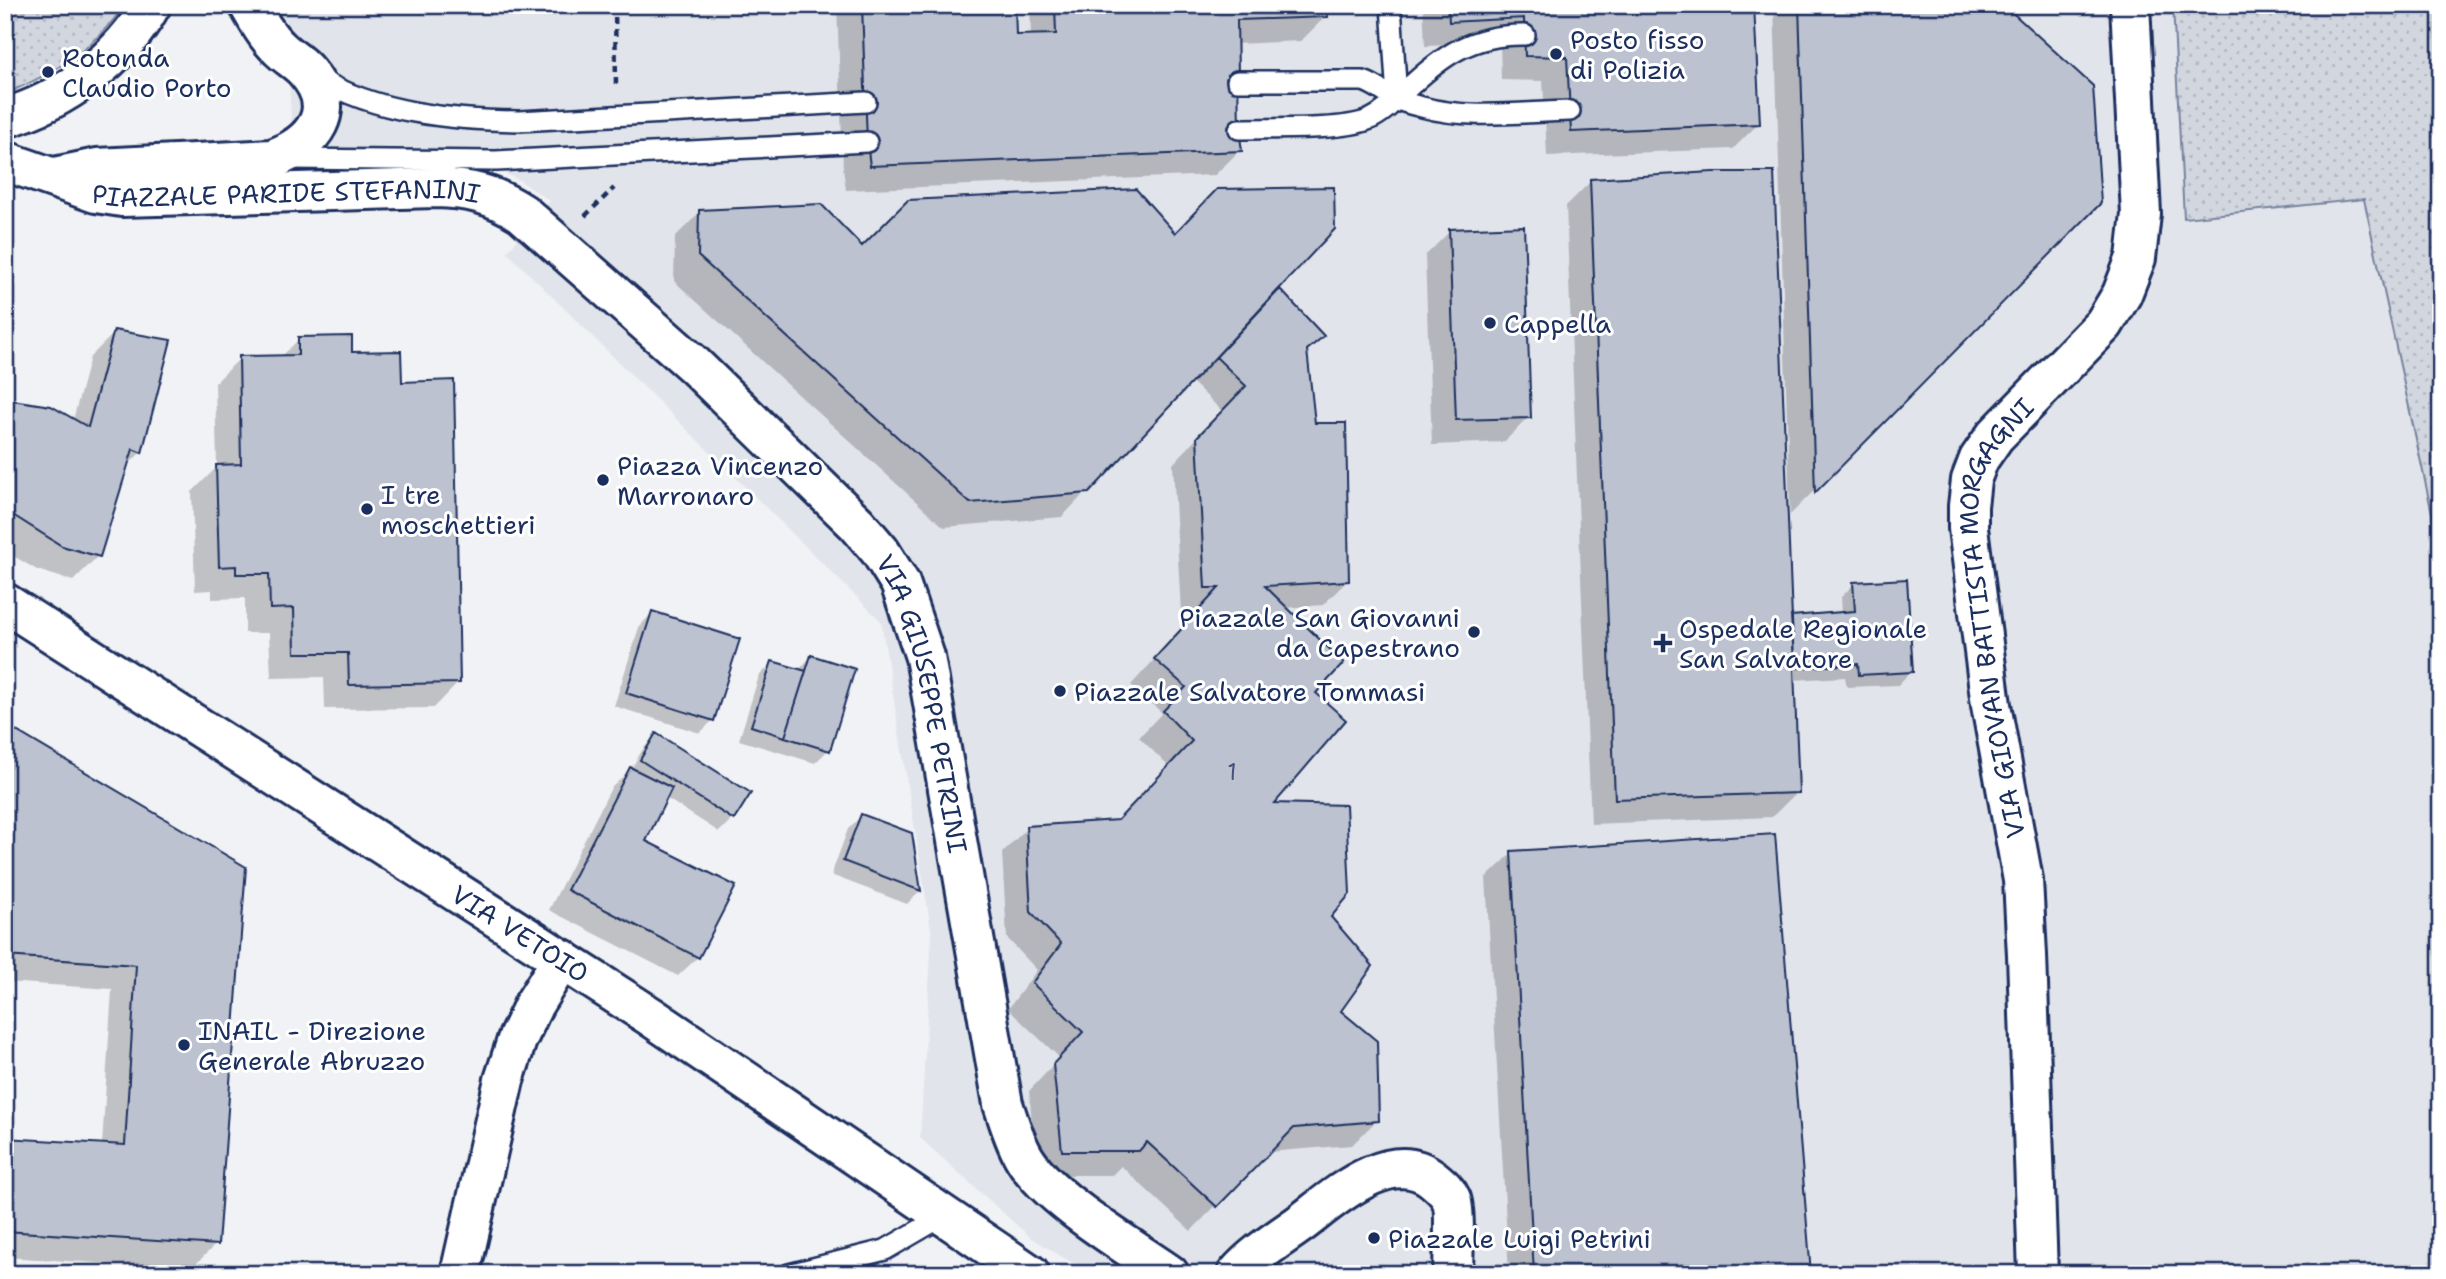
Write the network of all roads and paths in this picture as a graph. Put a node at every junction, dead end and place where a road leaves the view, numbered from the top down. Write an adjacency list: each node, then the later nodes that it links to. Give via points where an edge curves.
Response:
1 (151, 5): 11 (street, via 111,57 71,88)
2 (249, 5): 6 (street, PIAZZALE PARIDE STEFANINI, via 280,49)
3 (1391, 5): 8 (lane)
4 (2130, 5): 27 (street, VIA GIOVAN BATTISTA MORGAGNI, via 2141,215 2136,258 2104,324 1995,436 1979,459 1968,506 1991,705 2022,880)
5 (1525, 35): 8 (lane, via 1495,36 1468,44 1435,64)
6 (296, 61): 9 (lane, via 336,89 362,100 480,120); 14 (street, PIAZZALE PARIDE STEFANINI, via 316,85 322,114 316,131 304,143)
7 (1237, 81): 8 (lane, via 1363,81)
8 (1397, 99): 10 (lane, via 1452,112); 12 (lane, via 1369,120 1357,123)
9 (866, 102)
10 (1570, 111)
11 (5, 118)
12 (1239, 129)
13 (867, 142): 14 (lane, via 496,161)
14 (272, 159): 16 (street, PIAZZALE PARIDE STEFANINI, via 97,168)
15 (5, 161): 16 (street, PIAZZALE PARIDE STEFANINI)
16 (49, 178): 17 (street, PIAZZALE PARIDE STEFANINI, via 122,197 456,189 480,192)
17 (522, 213): 24 (street, VIA GIUSEPPE PETRINI, via 694,365 838,506 880,551 900,583 925,657 1003,1104 1011,1127 1026,1160 1045,1183)
18 (5, 603): 19 (street, VIA VETOIO)
19 (562, 959): 20 (street, VIA VETOIO); 22 (street, via 534,1004 504,1080)
20 (945, 1215): 21 (street, VIA VETOIO); 23 (lane, via 885,1250)
21 (1026, 1273)
22 (460, 1274)
23 (789, 1274)
24 (1169, 1274)
25 (1237, 1274): 26 (street, via 1354,1184 1377,1172 1411,1169 1427,1173 1453,1201)
26 (1452, 1274)
27 (2038, 1274)

